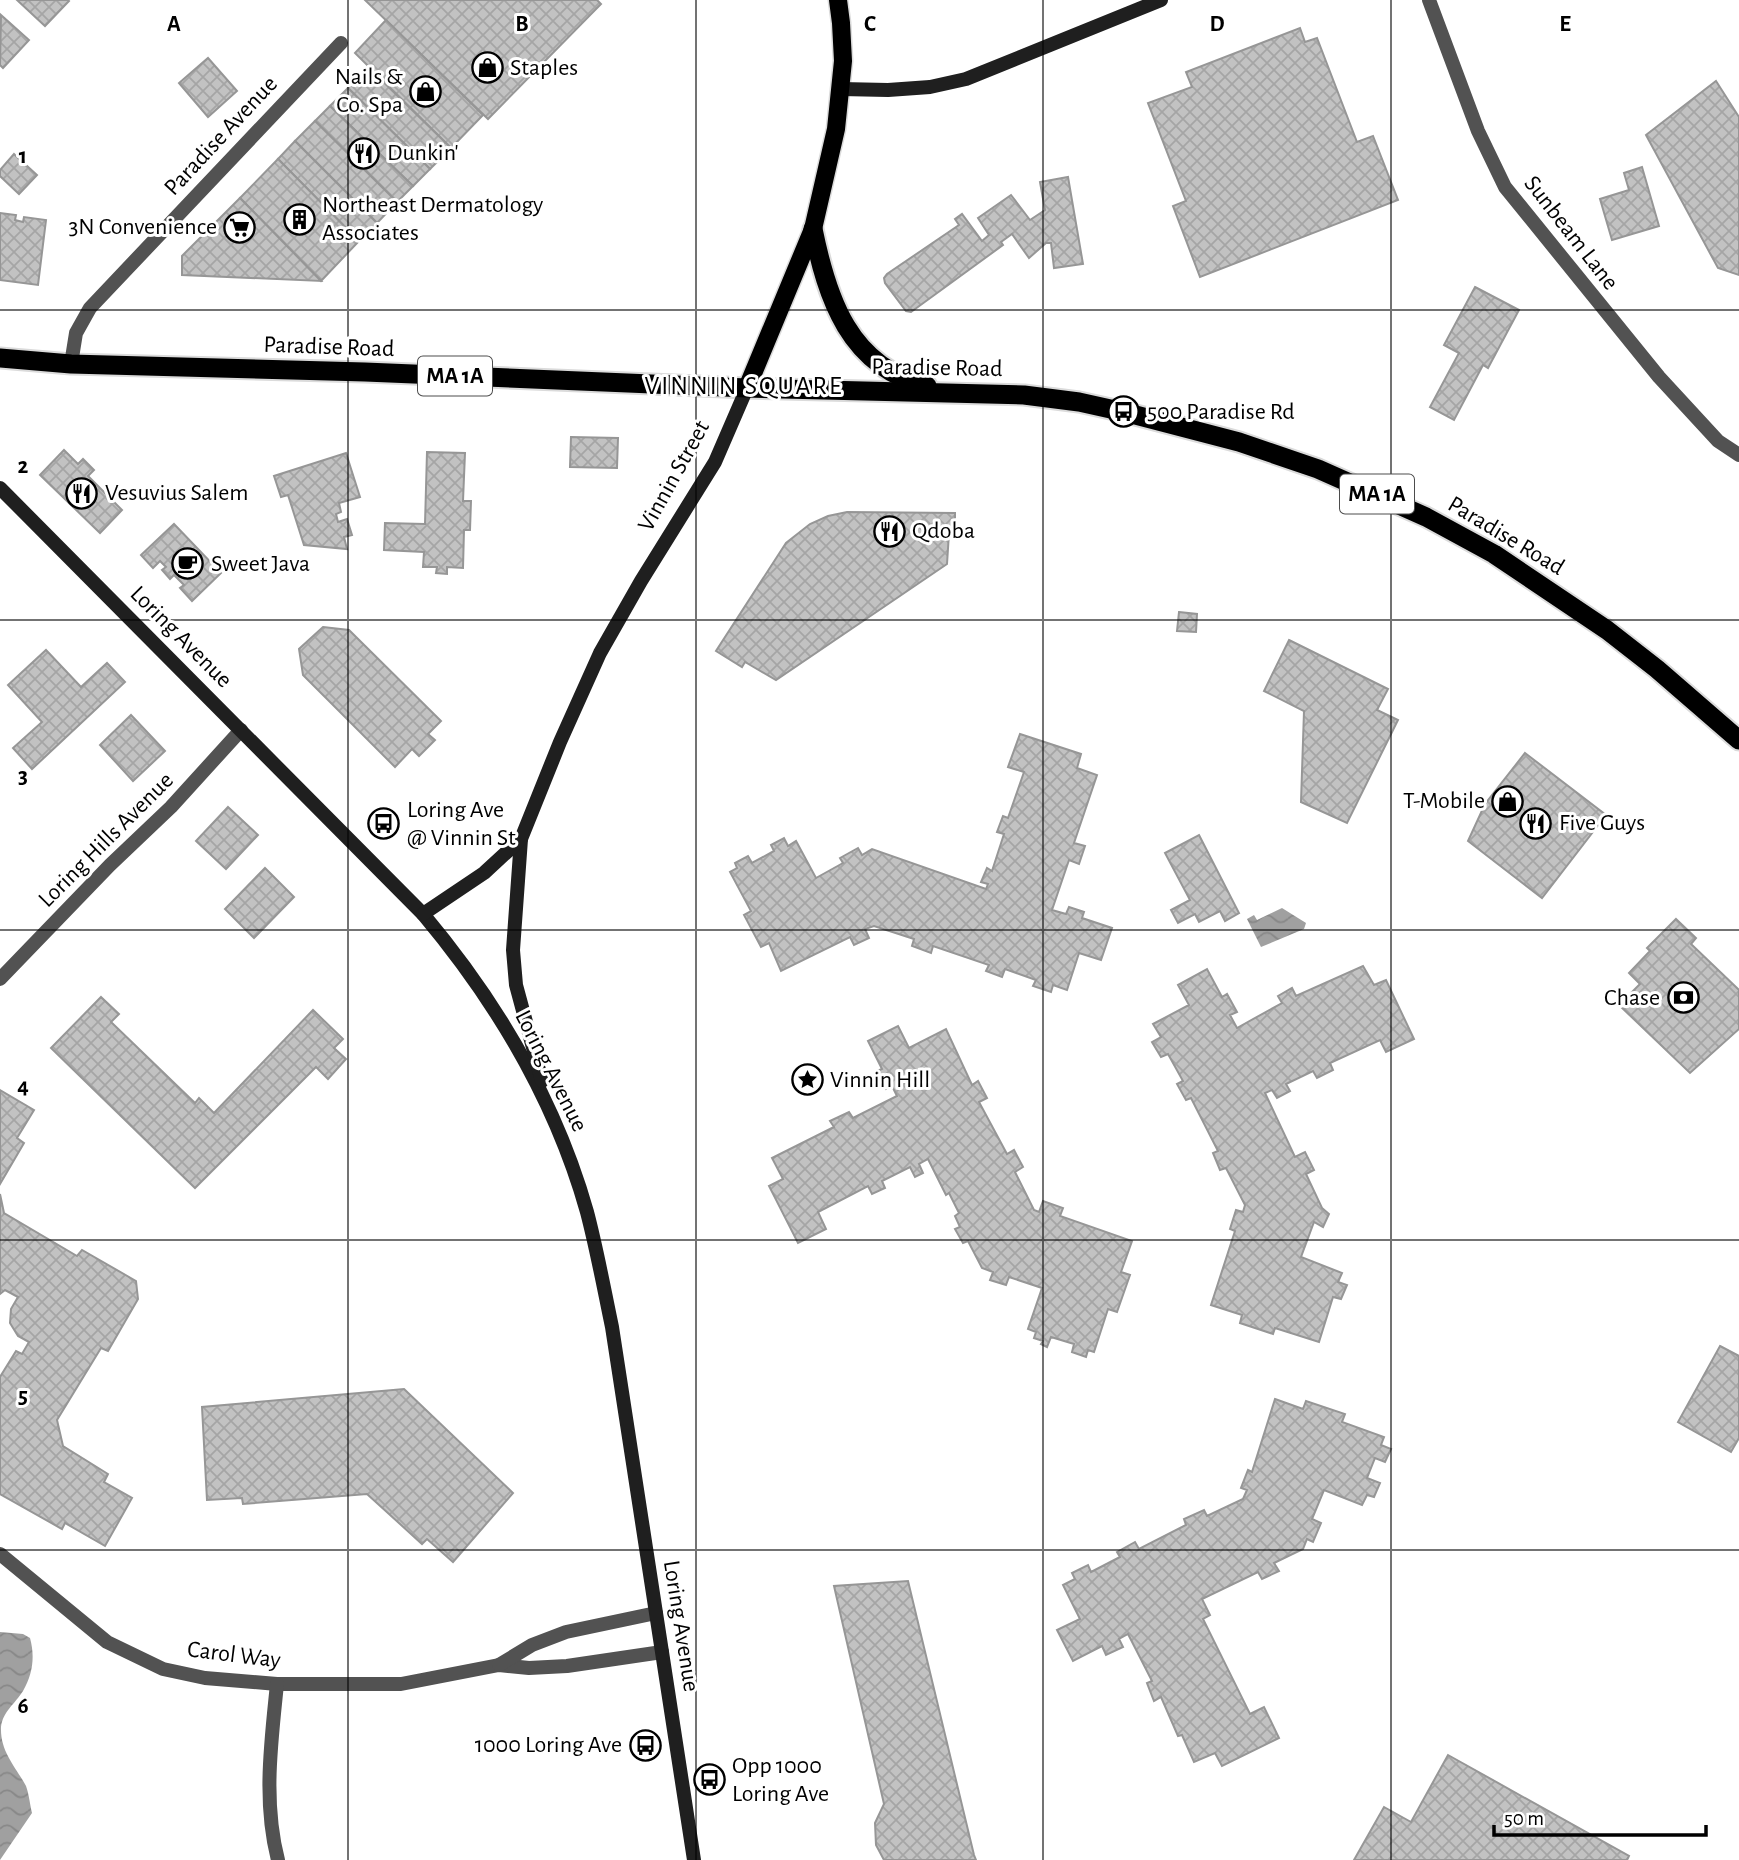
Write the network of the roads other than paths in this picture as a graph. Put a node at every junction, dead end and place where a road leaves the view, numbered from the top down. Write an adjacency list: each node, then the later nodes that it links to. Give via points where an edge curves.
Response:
1 (838, 0): 5 (main road, Vinnin Street)
2 (1161, 0): 5 (main road, via 966,79 930,87)
3 (1429, 0): 11 (street, Sunbeam Lane, via 1478,131 1505,187 1659,377 1718,441)
4 (341, 43): 8 (street, Paradise Avenue, via 90,308 76,333)
5 (841, 89): 6 (main road, Vinnin Street)
6 (813, 229): 9 (main road, Vinnin Street); 10 (highway, via 831,301 870,357 893,374)
7 (0, 358): 8 (highway, Paradise Road / MA 1A)
8 (71, 364): 9 (highway, Paradise Road / MA 1A)
9 (747, 388): 10 (highway, Paradise Road / MA 1A); 15 (main road, Vinnin Street, via 715,462 600,653)
10 (952, 393): 14 (highway, Paradise Road / MA 1A, via 1024,395 1124,412 1239,442 1357,485 1426,517 1543,586 1657,669)
11 (1739, 455)
12 (0, 488): 13 (main road, Loring Avenue)
13 (241, 730): 16 (main road, Loring Avenue); 17 (street, Loring Hills Avenue)
14 (1739, 740)
15 (521, 839): 16 (main road, Vinnin Street, via 484,873); 18 (main road, via 514,928 516,985)
16 (423, 914): 18 (main road, Loring Avenue, via 482,989)
17 (0, 979)
18 (553, 1119): 20 (main road, Loring Avenue, via 579,1188 599,1264)
19 (0, 1554): 23 (street, Carol Way, via 107,1642 163,1669)
20 (656, 1613): 21 (main road, Loring Avenue); 22 (street, Carol Way, via 566,1632)
21 (662, 1652): 22 (street, Carol Way, via 567,1666); 25 (main road, Loring Avenue)
22 (499, 1665): 23 (street, Carol Way, via 401,1684)
23 (277, 1684): 24 (street, via 268,1805)
24 (278, 1860)
25 (694, 1860)

